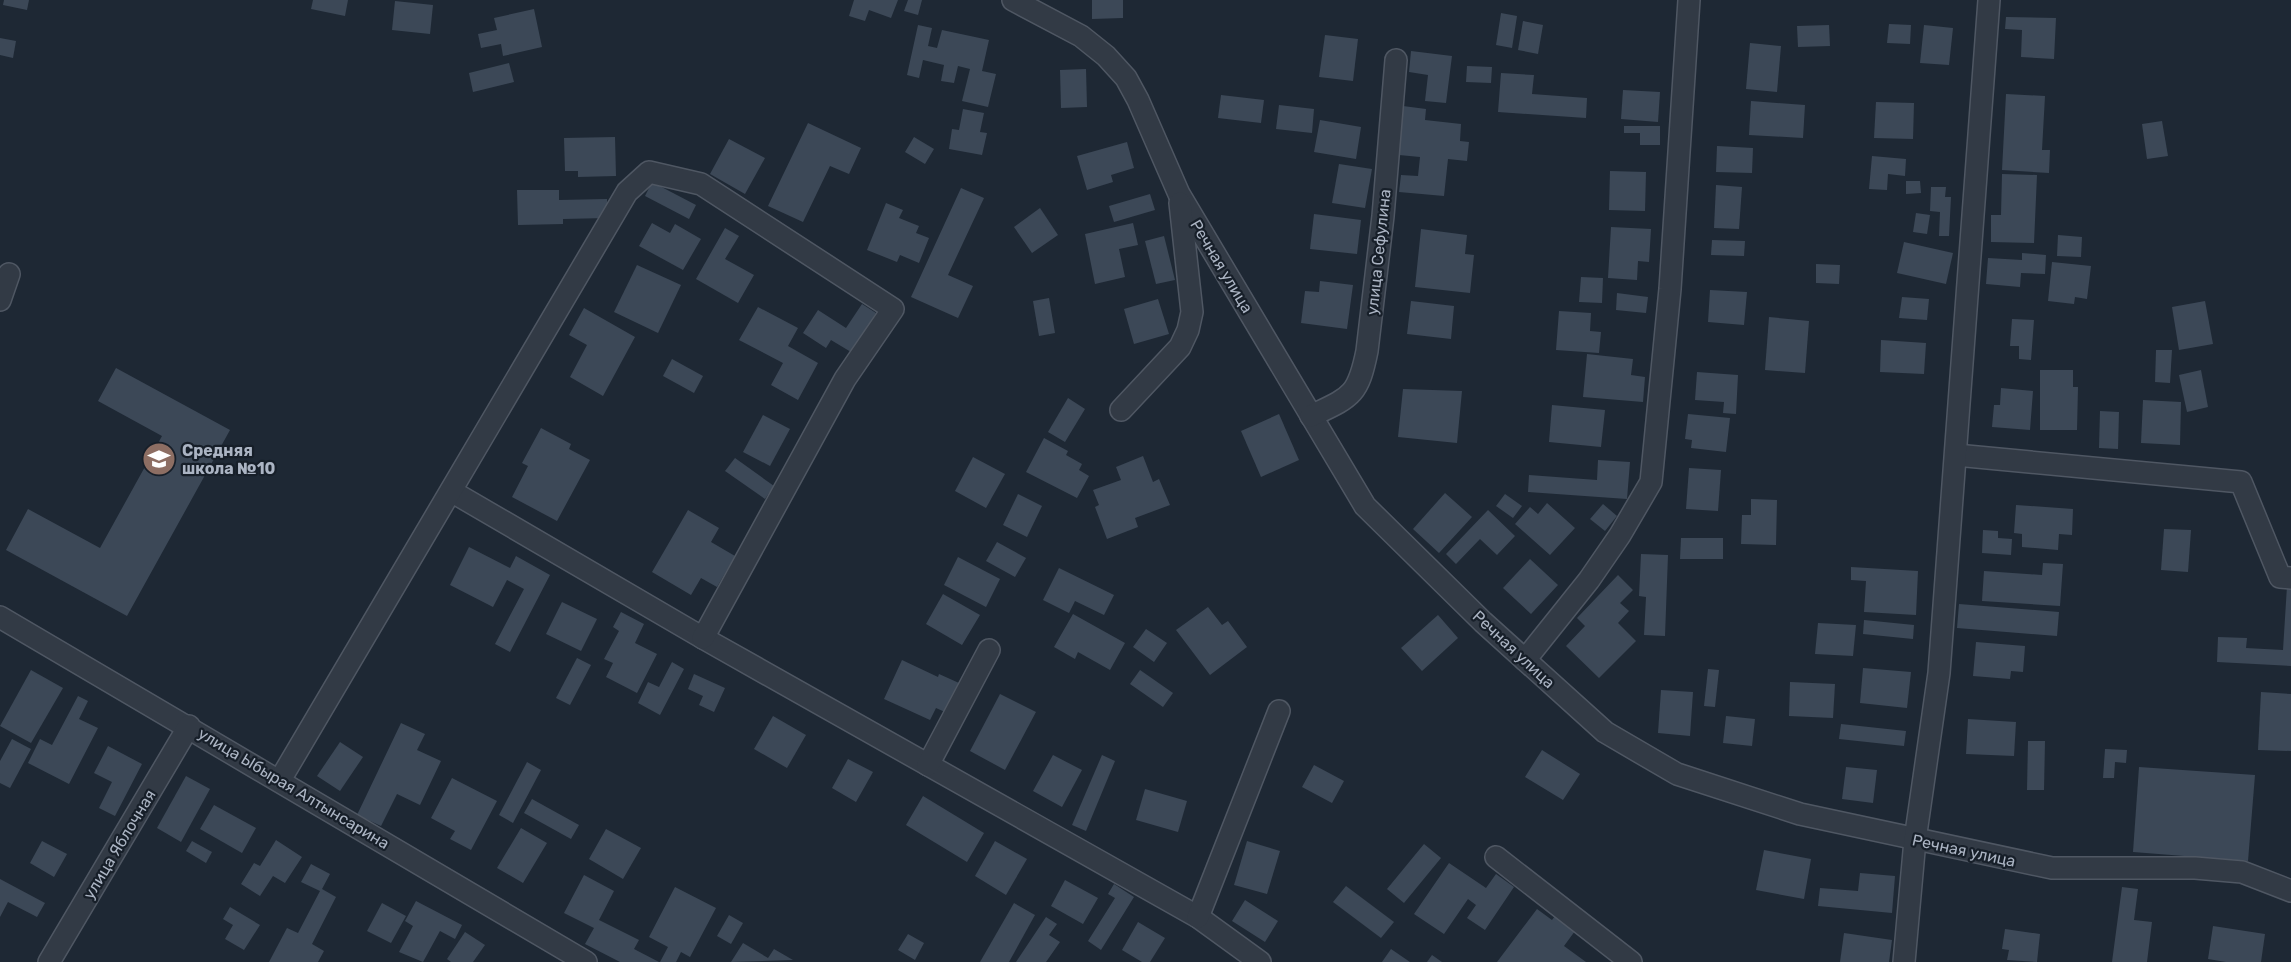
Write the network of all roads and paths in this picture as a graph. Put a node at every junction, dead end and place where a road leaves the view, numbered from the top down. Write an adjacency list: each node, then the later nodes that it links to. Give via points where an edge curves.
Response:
1 (1013, 0): 5 (street, Речная улица, via 1081,36 1125,78)
2 (1689, 0): 16 (street, via 1670,289 1651,482 1589,580)
3 (1989, 0): 10 (street)
4 (1396, 60): 9 (street, улица Сефулина, via 1383,216 1363,372 1352,395)
5 (1179, 194): 8 (street, via 1192,312 1188,330 1180,347); 9 (street, Речная улица)
6 (9, 274): 7 (street)
7 (0, 300)
8 (1121, 411)
9 (1311, 416): 16 (street, Речная улица, via 1365,506)
10 (1956, 455): 12 (street, via 2241,482 2280,577); 21 (street, via 1939,673)
11 (451, 491): 14 (street); 14 (street, via 627,192 649,172 701,184 892,309 845,379); 20 (street)
12 (2291, 578)
13 (0, 617): 18 (street, улица Ыбырая Алтынсарина)
14 (703, 638): 19 (street)
15 (989, 650): 19 (street)
16 (1525, 660): 21 (street, Речная улица, via 1605,732 1677,774 1800,814)
17 (1279, 711): 24 (street)
18 (189, 726): 20 (street, улица Ыбырая Алтынсарина); 25 (street, улица Яблочная)
19 (928, 765): 24 (street)
20 (280, 780): 26 (street, улица Ыбырая Алтынсарина)
21 (1915, 840): 23 (street, Речная улица, via 2052,868 2195,868 2241,872); 29 (street)
22 (1496, 857): 28 (street)
23 (2291, 891)
24 (1198, 916): 27 (street)
25 (49, 962)
26 (586, 962)
27 (1260, 962)
28 (1631, 962)
29 (1904, 962)

